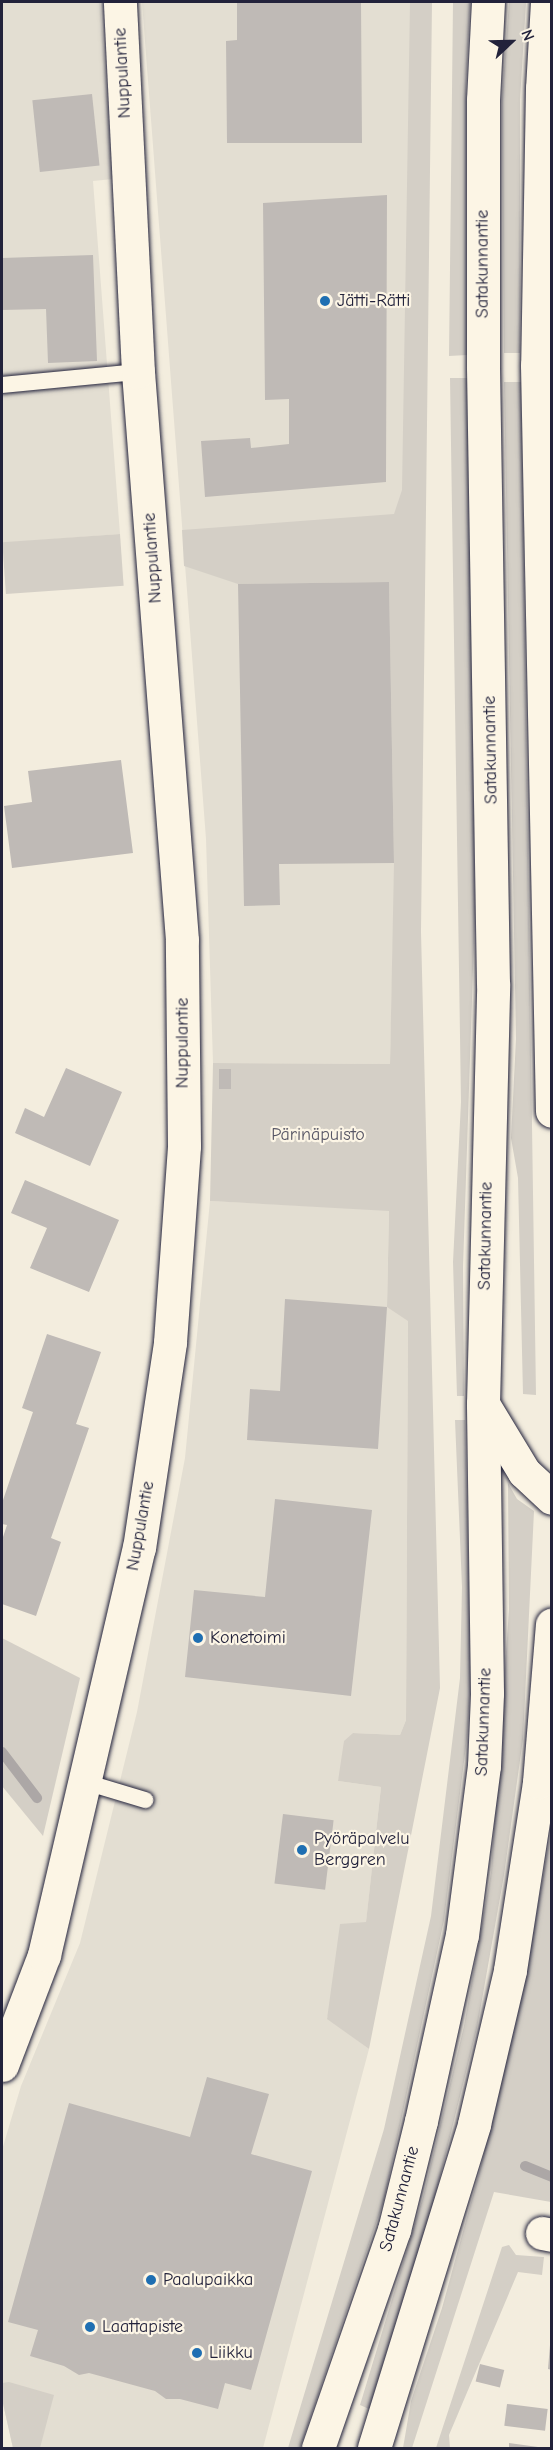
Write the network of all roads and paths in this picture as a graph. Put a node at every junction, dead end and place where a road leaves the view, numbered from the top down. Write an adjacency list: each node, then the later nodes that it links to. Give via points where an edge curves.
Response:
1 (120, 2): 4 (main road, Nuppulantie)
2 (488, 2): 7 (main road, Satakunnantie, via 483,100 483,366 493,984)
3 (547, 2): 6 (main road, via 537,365)
4 (138, 372): 5 (lane); 10 (main road, Nuppulantie, via 182,940 184,1146 170,1342 139,1548)
5 (2, 385)
6 (552, 1111)
7 (483, 1404): 8 (main road, via 524,1472); 13 (main road, Satakunnantie, via 487,1693 484,1766 464,1924 394,2230)
8 (552, 1498)
9 (552, 1625): 14 (main road, via 540,1782 510,1970 471,2135)
10 (85, 1782): 11 (lane); 12 (main road, Nuppulantie, via 45,1955)
11 (145, 1800)
12 (2, 2065)
13 (318, 2448)
14 (374, 2448)

